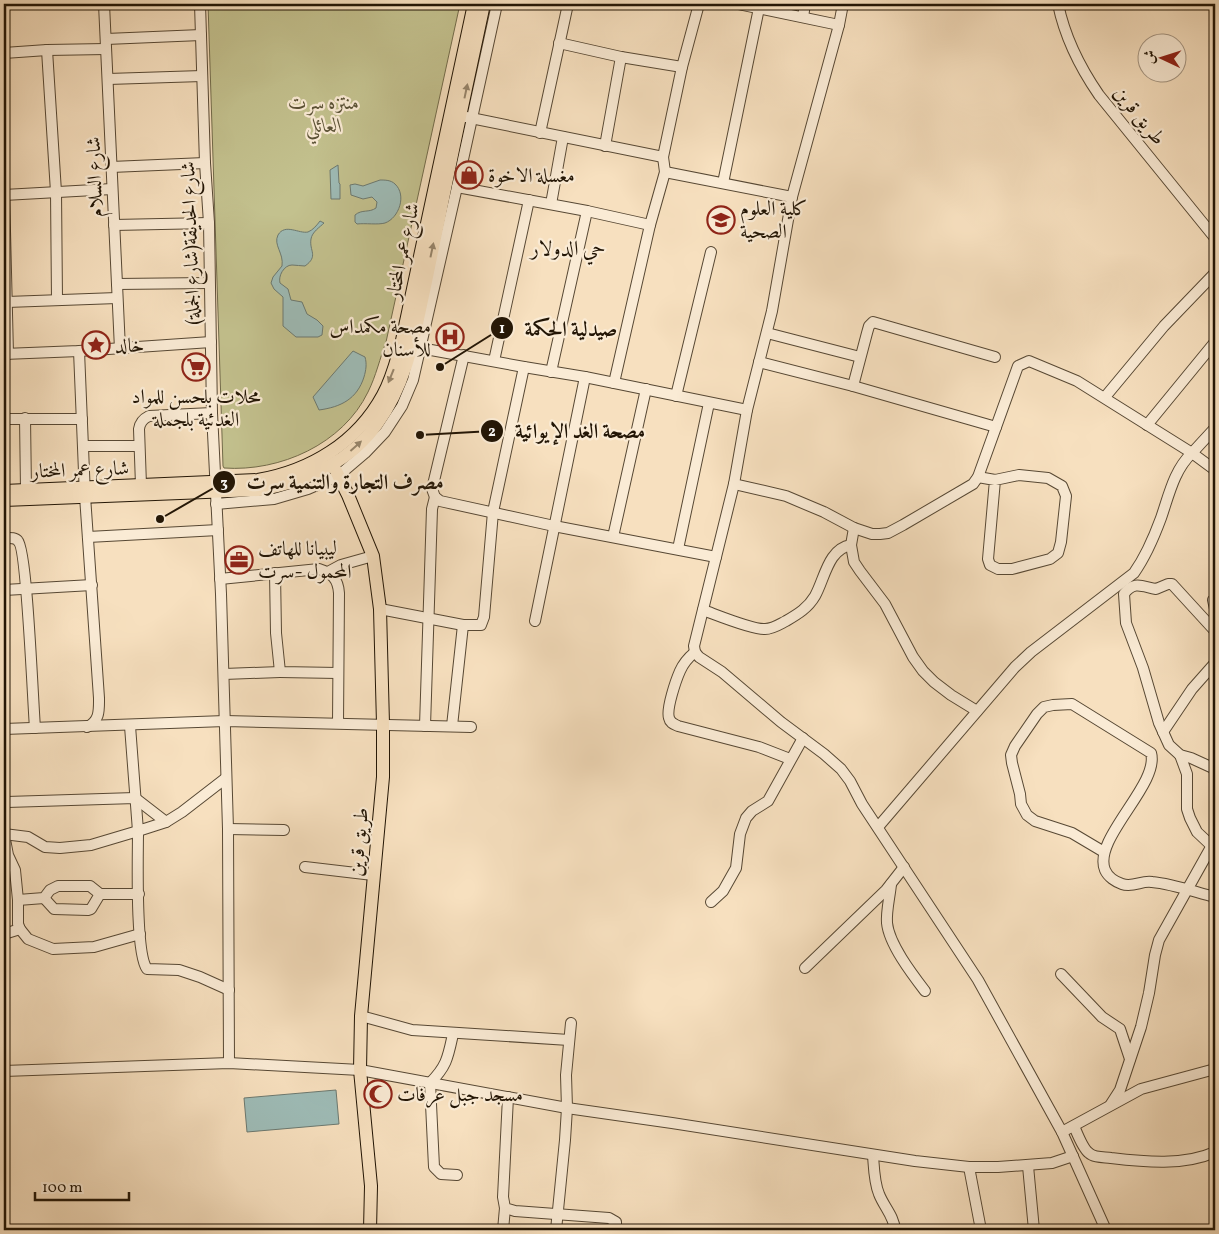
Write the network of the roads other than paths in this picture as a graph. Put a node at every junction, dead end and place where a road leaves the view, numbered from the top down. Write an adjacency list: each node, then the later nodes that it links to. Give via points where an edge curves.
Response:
1 (104, 4): 16 (street, شارع السلام)
2 (200, 4): 15 (street, شارع الحديقة(شارع الجملة))
3 (474, 4): 97 (main road, شارع عمر المختار, one-way to 97, via 401,345 383,396 350,438 328,454 281,476)
4 (484, 4): 25 (main road, one-way to 4)
5 (497, 4): 25 (street)
6 (568, 4): 17 (street)
7 (699, 4): 22 (street)
8 (741, 4): 12 (street)
9 (805, 4): 13 (street)
10 (843, 4): 14 (street)
11 (1058, 4): 46 (street, طريق قرين, via 1076,60 1098,95)
12 (759, 8): 13 (street); 33 (street)
13 (803, 18): 14 (street)
14 (839, 25): 39 (street)
15 (201, 35): 16 (street); 23 (street, شارع الحديقة(شارع الجملة))
16 (106, 39): 19 (street, شارع السلام)
17 (559, 43): 21 (street); 26 (street)
18 (47, 50): 19 (street); 20 (street); 37 (street)
19 (106, 50): 24 (street, شارع السلام)
20 (4, 53)
21 (621, 57): 22 (street); 28 (street)
22 (682, 68): 29 (street)
23 (202, 76): 24 (street); 30 (street, شارع الحديقة(شارع الجملة))
24 (108, 79): 31 (street, شارع السلام)
25 (467, 117): 26 (street); 34 (street); 83 (main road, one-way to 25, via 404,375)
26 (540, 133): 27 (street)
27 (563, 137): 28 (street); 41 (street)
28 (605, 146): 29 (street)
29 (664, 158): 32 (street)
30 (205, 163): 31 (street); 43 (street, شارع الحديقة(شارع الجملة))
31 (111, 167): 35 (street, شارع السلام)
32 (665, 172): 33 (street); 45 (street)
33 (723, 183): 39 (street)
34 (457, 187): 40 (street); 59 (street)
35 (112, 189): 37 (street); 44 (street, شارع السلام)
36 (4, 190): 38 (street)
37 (56, 192): 38 (street); 53 (street)
38 (4, 195): 47 (street)
39 (792, 197): 55 (street)
40 (529, 200): 41 (street); 65 (street)
41 (551, 204): 42 (street)
42 (587, 211): 45 (street); 68 (street)
43 (209, 223): 44 (street); 50 (street, شارع الحديقة(شارع الجملة))
44 (114, 225): 51 (street, شارع السلام)
45 (650, 225): 70 (street)
46 (1215, 238)
47 (4, 244): 54 (street)
48 (711, 252): 73 (street)
49 (1215, 273): 74 (street, via 1164,326)
50 (209, 283): 51 (street); 56 (street, شارع الحديقة(شارع الجملة))
51 (117, 284): 52 (street, شارع السلام)
52 (117, 298): 53 (street); 58 (street, شارع السلام)
53 (57, 300): 54 (street)
54 (6, 302): 61 (street)
55 (767, 333): 63 (street); 66 (street)
56 (211, 342): 58 (street); 77 (street, شارع الحديقة(شارع الجملة))
57 (1215, 342): 81 (street)
58 (120, 348): 60 (street)
59 (420, 348): 62 (street); 83 (street, via 402,406)
60 (78, 351): 61 (street); 80 (street)
61 (6, 354)
62 (464, 355): 65 (street); 98 (street, via 432,490)
63 (860, 357): 64 (street, via 873,322); 71 (street)
64 (995, 357)
65 (494, 361): 67 (street)
66 (759, 362): 71 (street); 76 (street)
67 (524, 367): 68 (street); 100 (street)
68 (551, 372): 69 (street)
69 (585, 377): 70 (street); 101 (street)
70 (614, 383): 72 (street)
71 (853, 386): 82 (street)
72 (646, 389): 73 (street); 105 (street)
73 (676, 396): 75 (street)
74 (1105, 397): 81 (street); 82 (street, via 1034,362 1023,362 1018,366)
75 (710, 403): 76 (street); 108 (street)
76 (747, 410): 92 (street)
77 (212, 413): 86 (street, via 149,416 140,423); 97 (street, شارع الحديقة(شارع الجملة))
78 (25, 418): 79 (street); 80 (street); 94 (street)
79 (4, 419)
80 (82, 419): 85 (street)
81 (1147, 425): 87 (street)
82 (996, 427): 90 (street)
83 (381, 428): 88 (main road, via 358,445)
84 (1215, 428): 87 (street)
85 (83, 446): 86 (street); 96 (street)
86 (138, 446): 93 (street)
87 (1192, 453): 89 (street); 128 (street, via 1174,479 1161,519 1134,573 1031,652)
88 (336, 470): 97 (main road, via 283,486 272,494); 109 (main road, طريق قرين)
89 (1215, 470)
90 (978, 477): 91 (street); 102 (street, via 968,488 888,533 872,534)
91 (995, 480): 91 (street, via 1032,476 1048,478 1062,486 1066,508 1058,553 1050,559 1012,569 998,569 990,565)
92 (734, 484): 102 (street, via 786,496); 110 (street)
93 (134, 488): 96 (main road); 97 (main road)
94 (26, 490): 95 (main road, شارع عمر المختار); 96 (main road, شارع عمر المختار)
95 (4, 491)
96 (84, 492): 99 (main road); 104 (street)
97 (216, 493): 103 (street, شارع الحديقة(شارع الجملة))
98 (435, 497): 100 (street, via 440,501); 119 (street)
99 (4, 500)
100 (493, 512): 101 (street); 121 (street, via 484,618 481,625)
101 (554, 526): 105 (street); 120 (street)
102 (854, 528): 107 (street)
103 (218, 530): 104 (street); 113 (street, شارع الحديقة(شارع الجملة))
104 (88, 537): 114 (street)
105 (613, 537): 108 (street)
106 (4, 538): 115 (street, via 19,541)
107 (851, 546): 118 (street, via 836,553 806,607 773,628 760,629); 128 (street, via 854,562 885,604 923,671 950,695)
108 (678, 549): 110 (street)
109 (373, 556): 111 (street, via 348,562); 117 (main road, طريق قرين)
110 (716, 557): 118 (street)
111 (328, 572): 112 (street, via 319,569); 126 (street, via 338,584)
112 (275, 573): 113 (street); 125 (street)
113 (220, 579): 127 (street, شارع الحديقة(شارع الجملة))
114 (92, 585): 115 (street); 135 (street, via 99,712 94,723)
115 (26, 588): 116 (street); 137 (street)
116 (4, 590)
117 (380, 609): 119 (street); 131 (main road, طريق قرين)
118 (703, 610): 123 (street)
119 (429, 618): 121 (street); 133 (street)
120 (535, 621)
121 (463, 625): 134 (street)
122 (1215, 631): 139 (street, via 1172,584 1156,589 1134,585 1124,594 1126,623)
123 (695, 652): 140 (street); 142 (street, via 680,670 670,704 668,717 671,722)
124 (1215, 663): 139 (street, via 1192,689)
125 (280, 672): 126 (street); 127 (street)
126 (338, 673): 130 (street)
127 (224, 674): 129 (street, شارع الحديقة(شارع الجملة))
128 (977, 711): 147 (street)
129 (225, 721): 130 (street); 132 (street); 144 (street, شارع الحديقة(شارع الجملة))
130 (338, 724): 131 (street)
131 (383, 724): 133 (street); 156 (main road, طريق قرين, via 383,777)
132 (130, 726): 135 (street); 145 (street)
133 (425, 726): 134 (street)
134 (452, 726): 136 (street)
135 (84, 727): 137 (street)
136 (471, 727)
137 (35, 728): 138 (street)
138 (4, 729)
139 (1163, 732): 141 (street, via 1169,745)
140 (803, 738): 142 (street); 147 (street, via 841,769)
141 (1180, 755): 143 (street); 152 (street, via 1187,774 1187,809 1197,832)
142 (790, 759): 166 (street, via 768,801 746,818 740,834 736,868 723,892)
143 (1215, 769)
144 (226, 778): 146 (street); 148 (street, شارع الحديقة(شارع الجملة))
145 (135, 798): 146 (street); 150 (street); 151 (street, via 7,802 4,805)
146 (166, 822): 150 (street)
147 (878, 826): 155 (street)
148 (228, 829): 149 (street); 172 (street, شارع الحديقة(شارع الجملة))
149 (284, 830)
150 (138, 831): 151 (street, via 91,846 60,848 45,847 28,836); 162 (street)
151 (4, 833): 158 (street)
152 (1214, 845): 160 (street)
153 (1104, 852): 153 (street, via 1072,833 1035,821 1023,810 1011,755 1044,707 1072,704 1151,753 1151,768); 160 (street, via 1105,871 1121,884 1133,886 1149,881)
154 (304, 867): 156 (street)
155 (904, 867): 159 (street); 188 (street, via 978,980)
156 (373, 875): 174 (main road, طريق قرين)
157 (4, 877): 158 (street)
158 (15, 879): 165 (street)
159 (892, 884): 170 (street); 173 (street, via 886,920 889,932)
160 (1188, 890): 163 (street); 178 (street, via 1159,940 1149,994)
161 (100, 894): 162 (street); 164 (street, via 90,886 58,886); 164 (street, via 88,910 54,909)
162 (139, 894): 169 (street)
163 (1215, 897)
164 (44, 898): 165 (street)
165 (18, 900): 167 (street)
166 (711, 902)
167 (20, 929): 168 (street); 169 (street, via 28,939 53,949 94,947)
168 (4, 934)
169 (140, 934): 172 (street, via 146,969 179,970)
170 (805, 968)
171 (1061, 974): 178 (street, via 1102,1017 1120,1029)
172 (229, 990): 179 (street, شارع الحديقة(شارع الجملة))
173 (925, 991)
174 (361, 1016): 176 (street, via 412,1030); 181 (main road, طريق قرين)
175 (571, 1023): 177 (street)
176 (452, 1034): 177 (street); 183 (street, via 448,1059)
177 (569, 1040): 186 (street)
178 (1130, 1059): 185 (street, via 1119,1094)
179 (229, 1063): 181 (street); 182 (street)
180 (1215, 1069): 185 (street, via 1154,1084)
181 (360, 1070): 183 (street); 197 (main road, طريق قرين, via 371,1186)
182 (4, 1071)
183 (430, 1083): 184 (street); 194 (street, via 434,1167 441,1174)
184 (508, 1098): 186 (street); 195 (street)
185 (1111, 1104): 187 (street)
186 (567, 1108): 190 (street); 196 (street)
187 (1074, 1126): 188 (street); 189 (street, via 1087,1152 1095,1156 1164,1161 1198,1159)
188 (1062, 1132): 191 (street)
189 (1215, 1152)
190 (874, 1155): 193 (street); 201 (street, via 879,1194)
191 (1073, 1156): 192 (street, via 1058,1162); 204 (street)
192 (1028, 1166): 193 (street); 203 (street)
193 (969, 1167): 202 (street)
194 (457, 1175)
195 (505, 1208): 196 (street); 198 (street)
196 (558, 1214): 199 (street); 200 (street, via 613,1219)
197 (370, 1230)
198 (503, 1230)
199 (556, 1230)
200 (616, 1230)
201 (895, 1230)
202 (981, 1230)
203 (1034, 1230)
204 (1106, 1230)

